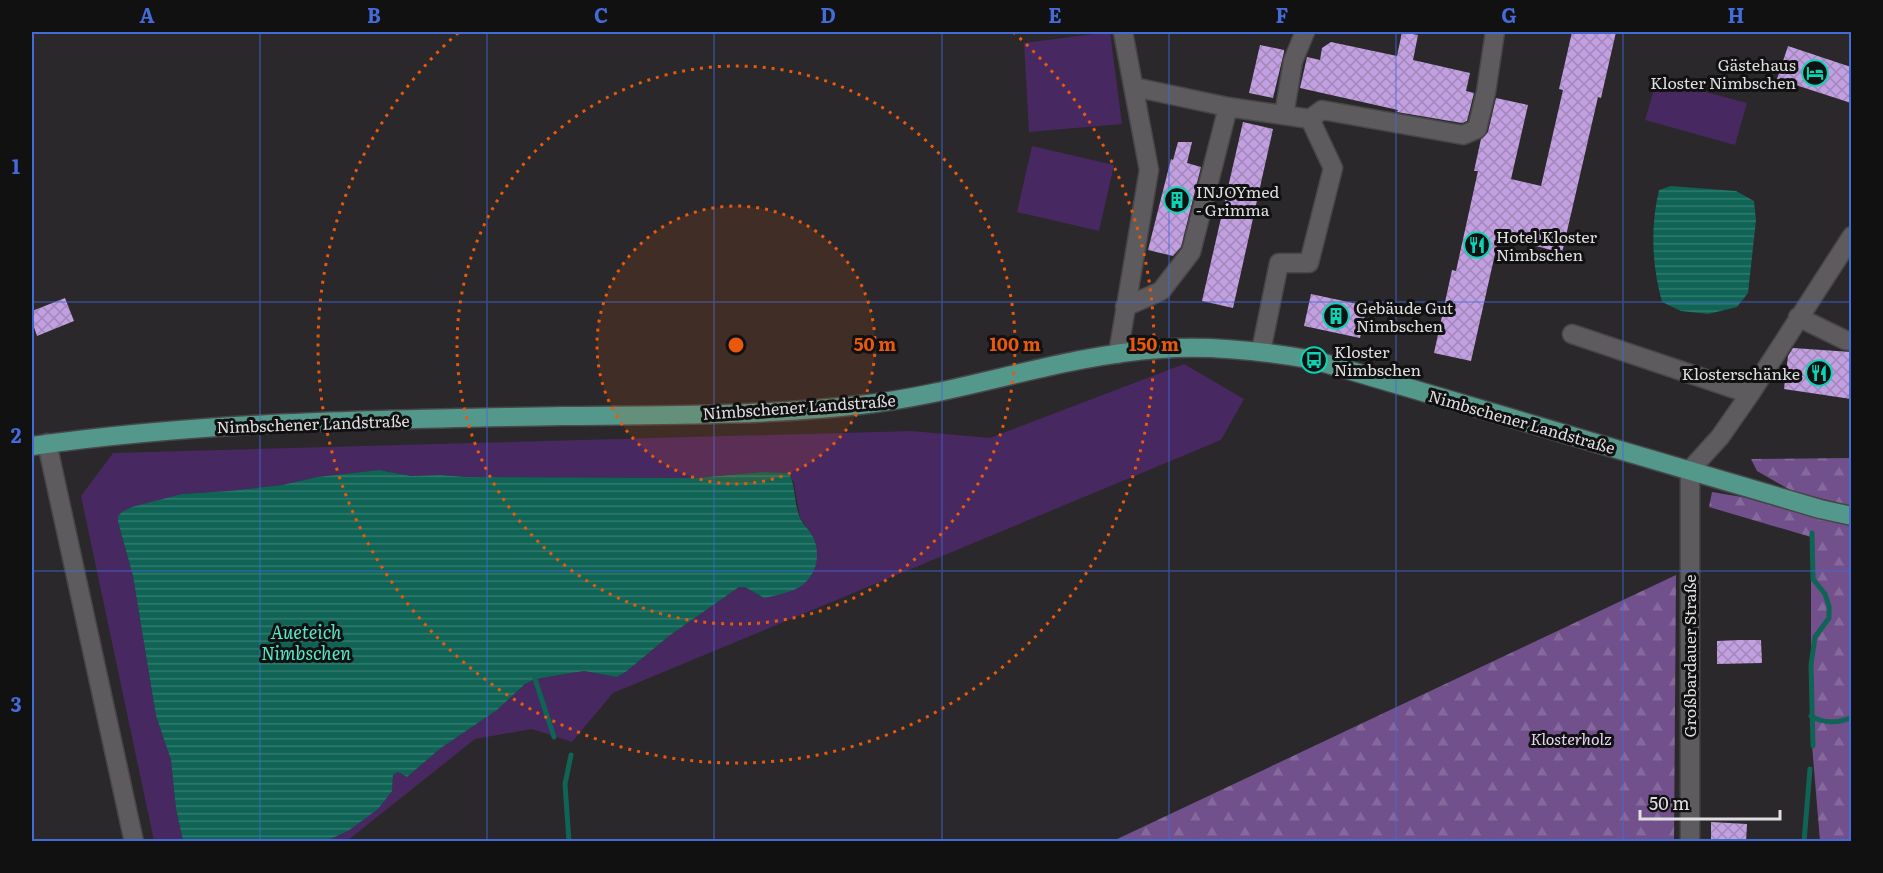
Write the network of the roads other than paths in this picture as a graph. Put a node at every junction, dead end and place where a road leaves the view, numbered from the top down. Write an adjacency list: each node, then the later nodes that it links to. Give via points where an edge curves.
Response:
1 (1123, 32): 4 (street)
2 (1305, 32): 6 (street, via 1293,61)
3 (1495, 32): 7 (street, via 1477,129 1463,135 1322,111)
4 (1134, 87): 5 (street); 9 (street, via 1149,170)
5 (1228, 107): 6 (street); 9 (street, via 1191,252 1161,291)
6 (1284, 115): 7 (street)
7 (1310, 119): 13 (street, via 1333,168 1309,263 1279,262)
8 (1851, 236): 10 (street)
9 (1125, 307): 14 (street)
10 (1798, 317): 12 (street); 15 (street)
11 (1572, 334): 15 (street)
12 (1851, 341)
13 (1261, 351): 14 (main road, Nimbschener Landstraße, via 1170,348); 17 (main road, Nimbschener Landstraße, via 1314,360)
14 (1118, 354): 16 (main road, Nimbschener Landstraße, via 925,396 860,405 730,414 366,419 231,425)
15 (1750, 394): 17 (street)
16 (39, 445): 19 (street)
17 (1690, 470): 18 (main road, Nimbschener Landstraße); 20 (street, Großbardauer Straße)
18 (1851, 516)
19 (134, 842)
20 (1690, 842)

